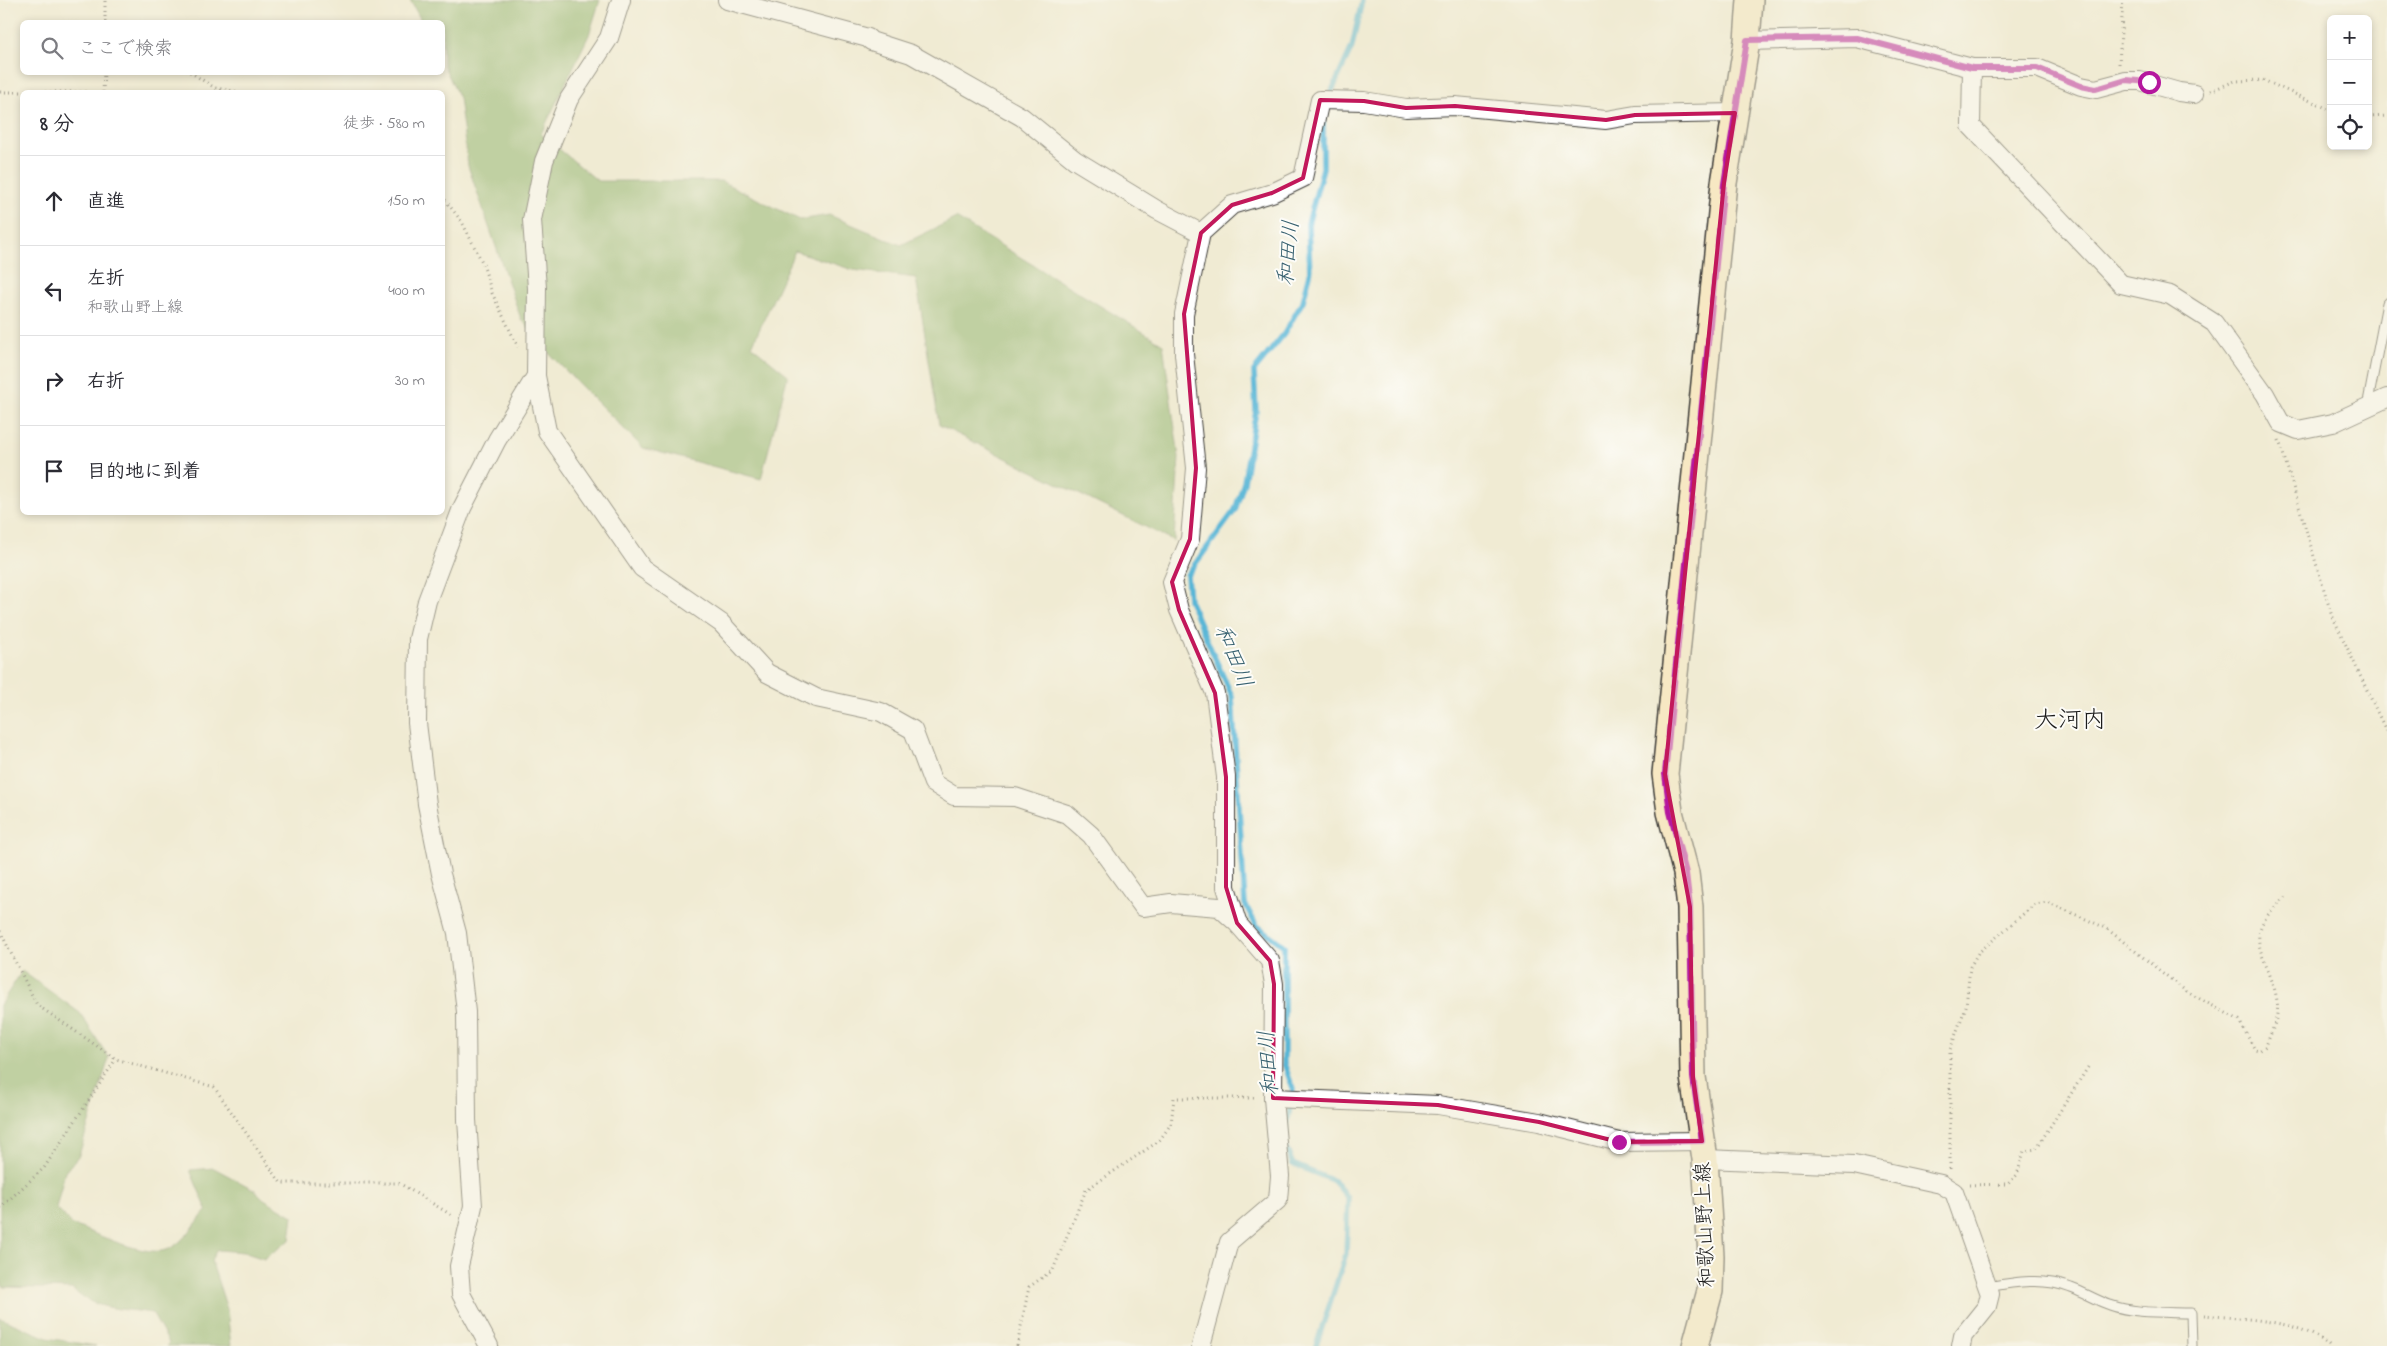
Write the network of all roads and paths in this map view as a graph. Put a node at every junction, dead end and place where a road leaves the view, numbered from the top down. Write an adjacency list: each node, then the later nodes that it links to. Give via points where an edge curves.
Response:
1 (105, 0): 6 (path)
2 (620, 0): 24 (street, via 609,38 569,100 544,162 532,220 537,288)
3 (727, 0): 22 (street, via 868,38 871,42 912,54 1022,117 1075,160)
4 (1750, 0): 7 (main road, 和歌山野上線)
5 (2122, 0): 11 (path)
6 (105, 20)
7 (1747, 40): 8 (street, via 1857,38); 18 (main road, 和歌山野上線)
8 (1972, 68): 11 (street, via 2037,68 2096,89); 26 (street, via 1971,126 2121,284 2170,295 2214,323 2265,394 2281,423 2298,430 2333,423)
9 (104, 75): 12 (path)
10 (194, 75): 13 (path, via 214,88)
11 (2118, 83): 16 (street, via 2140,80)
12 (103, 90)
13 (227, 90)
14 (0, 92): 15 (path)
15 (20, 92)
16 (2194, 94): 17 (path, via 2203,94 2235,81 2263,80)
17 (2327, 108)
18 (1735, 113): 22 (street, via 1636,115 1606,120 1455,106 1406,108 1364,101 1320,100 1303,178 1272,193 1232,205); 35 (main road, 和歌山野上線, via 1724,184 1665,774 1688,890 1693,1077)
19 (2387, 116): 20 (path)
20 (2372, 117)
21 (445, 200): 24 (path, via 462,222 483,264 492,293)
22 (1202, 233): 30 (street, via 1184,314 1184,354 1196,477 1190,539 1172,582 1179,610 1215,693 1226,778 1226,887)
23 (2387, 303): 26 (lane)
24 (536, 376): 30 (street, via 547,431 642,568 720,623 767,673 816,698 881,712 913,730 933,783 954,796 1015,797 1067,814 1091,835 1144,906 1170,903 1219,907); 38 (street, via 497,440 462,508 427,601 418,640 418,732 429,813 457,933 466,1012 472,1206)
25 (2387, 398): 26 (street)
26 (2367, 407)
27 (2276, 431): 28 (path, via 2331,613)
28 (2387, 733)
29 (2286, 897): 36 (path, via 2273,908 2260,929 2258,948 2278,1011 2266,1046 2259,1051 2255,1050 2239,1020 2187,992 2106,928 2047,902 2035,904 1978,953 1970,967 1966,1006 1950,1050 1950,1173)
30 (1237, 923): 34 (street, via 1270,961 1274,984)
31 (0, 931): 32 (path, via 37,1006)
32 (116, 1059): 37 (path, via 44,1168); 38 (path, via 214,1087 281,1183 399,1183)
33 (2090, 1064): 36 (path, via 2036,1149 2024,1151 2017,1176 2008,1184)
34 (1273, 1098): 35 (street, via 1438,1105 1539,1122 1619,1142); 42 (path, via 1174,1098 1171,1124 1159,1141 1086,1190 1053,1270 1029,1287); 43 (street, via 1280,1176 1278,1200 1229,1242)
35 (1703, 1150): 36 (street, via 1854,1165); 44 (main road, 和歌山野上線, via 1711,1256 1710,1291)
36 (1947, 1187): 39 (street, via 1957,1198)
37 (0, 1208)
38 (469, 1225): 41 (street, via 459,1266 461,1294)
39 (1987, 1287): 40 (lane, via 2015,1282 2049,1282 2070,1287 2111,1306 2135,1311); 45 (street, via 1990,1294 1987,1306 1963,1336)
40 (2191, 1313): 46 (lane); 47 (path, via 2287,1325)
41 (489, 1346)
42 (1018, 1346)
43 (1201, 1346)
44 (1696, 1346)
45 (1961, 1346)
46 (2192, 1346)
47 (2329, 1346)

